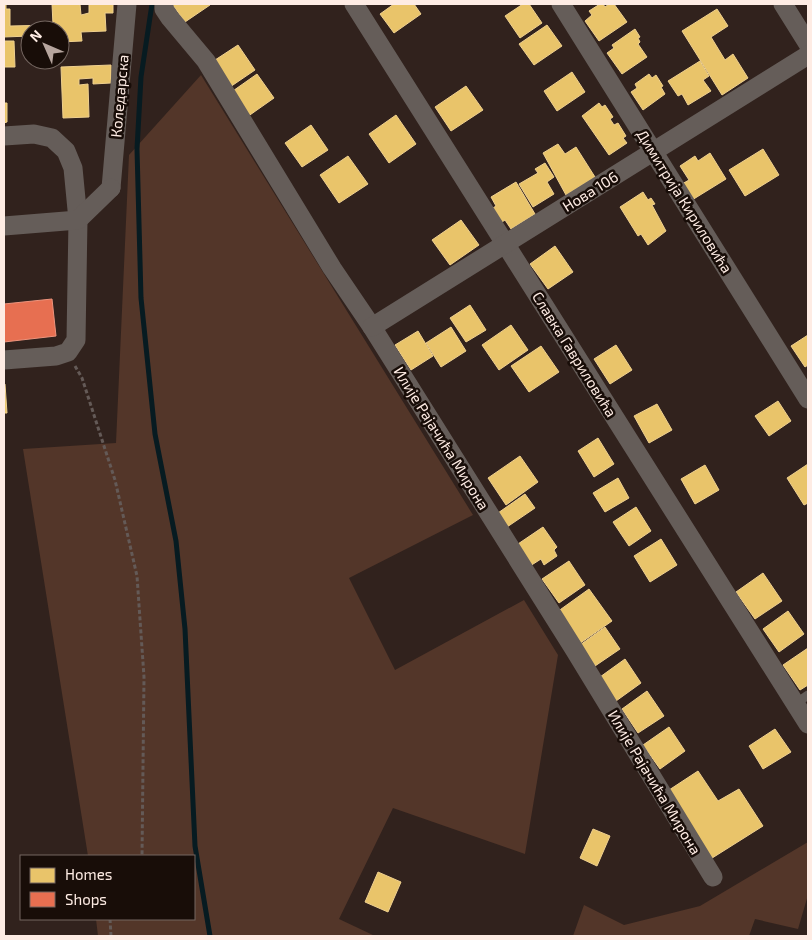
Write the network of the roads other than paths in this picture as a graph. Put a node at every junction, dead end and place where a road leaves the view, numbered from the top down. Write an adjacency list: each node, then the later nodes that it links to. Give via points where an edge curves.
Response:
1 (127, 4): 11 (street, Коледарска)
2 (164, 4): 15 (street, Илије Рајачића Мирона, via 170,18 206,61 332,268)
3 (354, 4): 14 (street, Славка Гавриловића)
4 (561, 4): 9 (street, Димитрија Кириловића)
5 (784, 4): 6 (street)
6 (808, 44)
7 (808, 55): 9 (street, Нова 106)
8 (4, 136): 10 (street, via 34,134 52,138 66,151 73,168)
9 (654, 152): 14 (street, Нова 106); 17 (street, Димитрија Кириловића)
10 (75, 188): 11 (street, via 87,193); 12 (street)
11 (111, 188): 12 (street)
12 (78, 220): 13 (street); 16 (street, via 76,340 68,352 56,356)
13 (4, 226)
14 (506, 244): 15 (street, Нова 106); 18 (street, Славка Гавриловића)
15 (372, 327): 20 (street, Илије Рајачића Мирона)
16 (4, 360)
17 (808, 399)
18 (802, 699): 19 (street, Славка Гавриловића)
19 (808, 724)
20 (713, 877)

